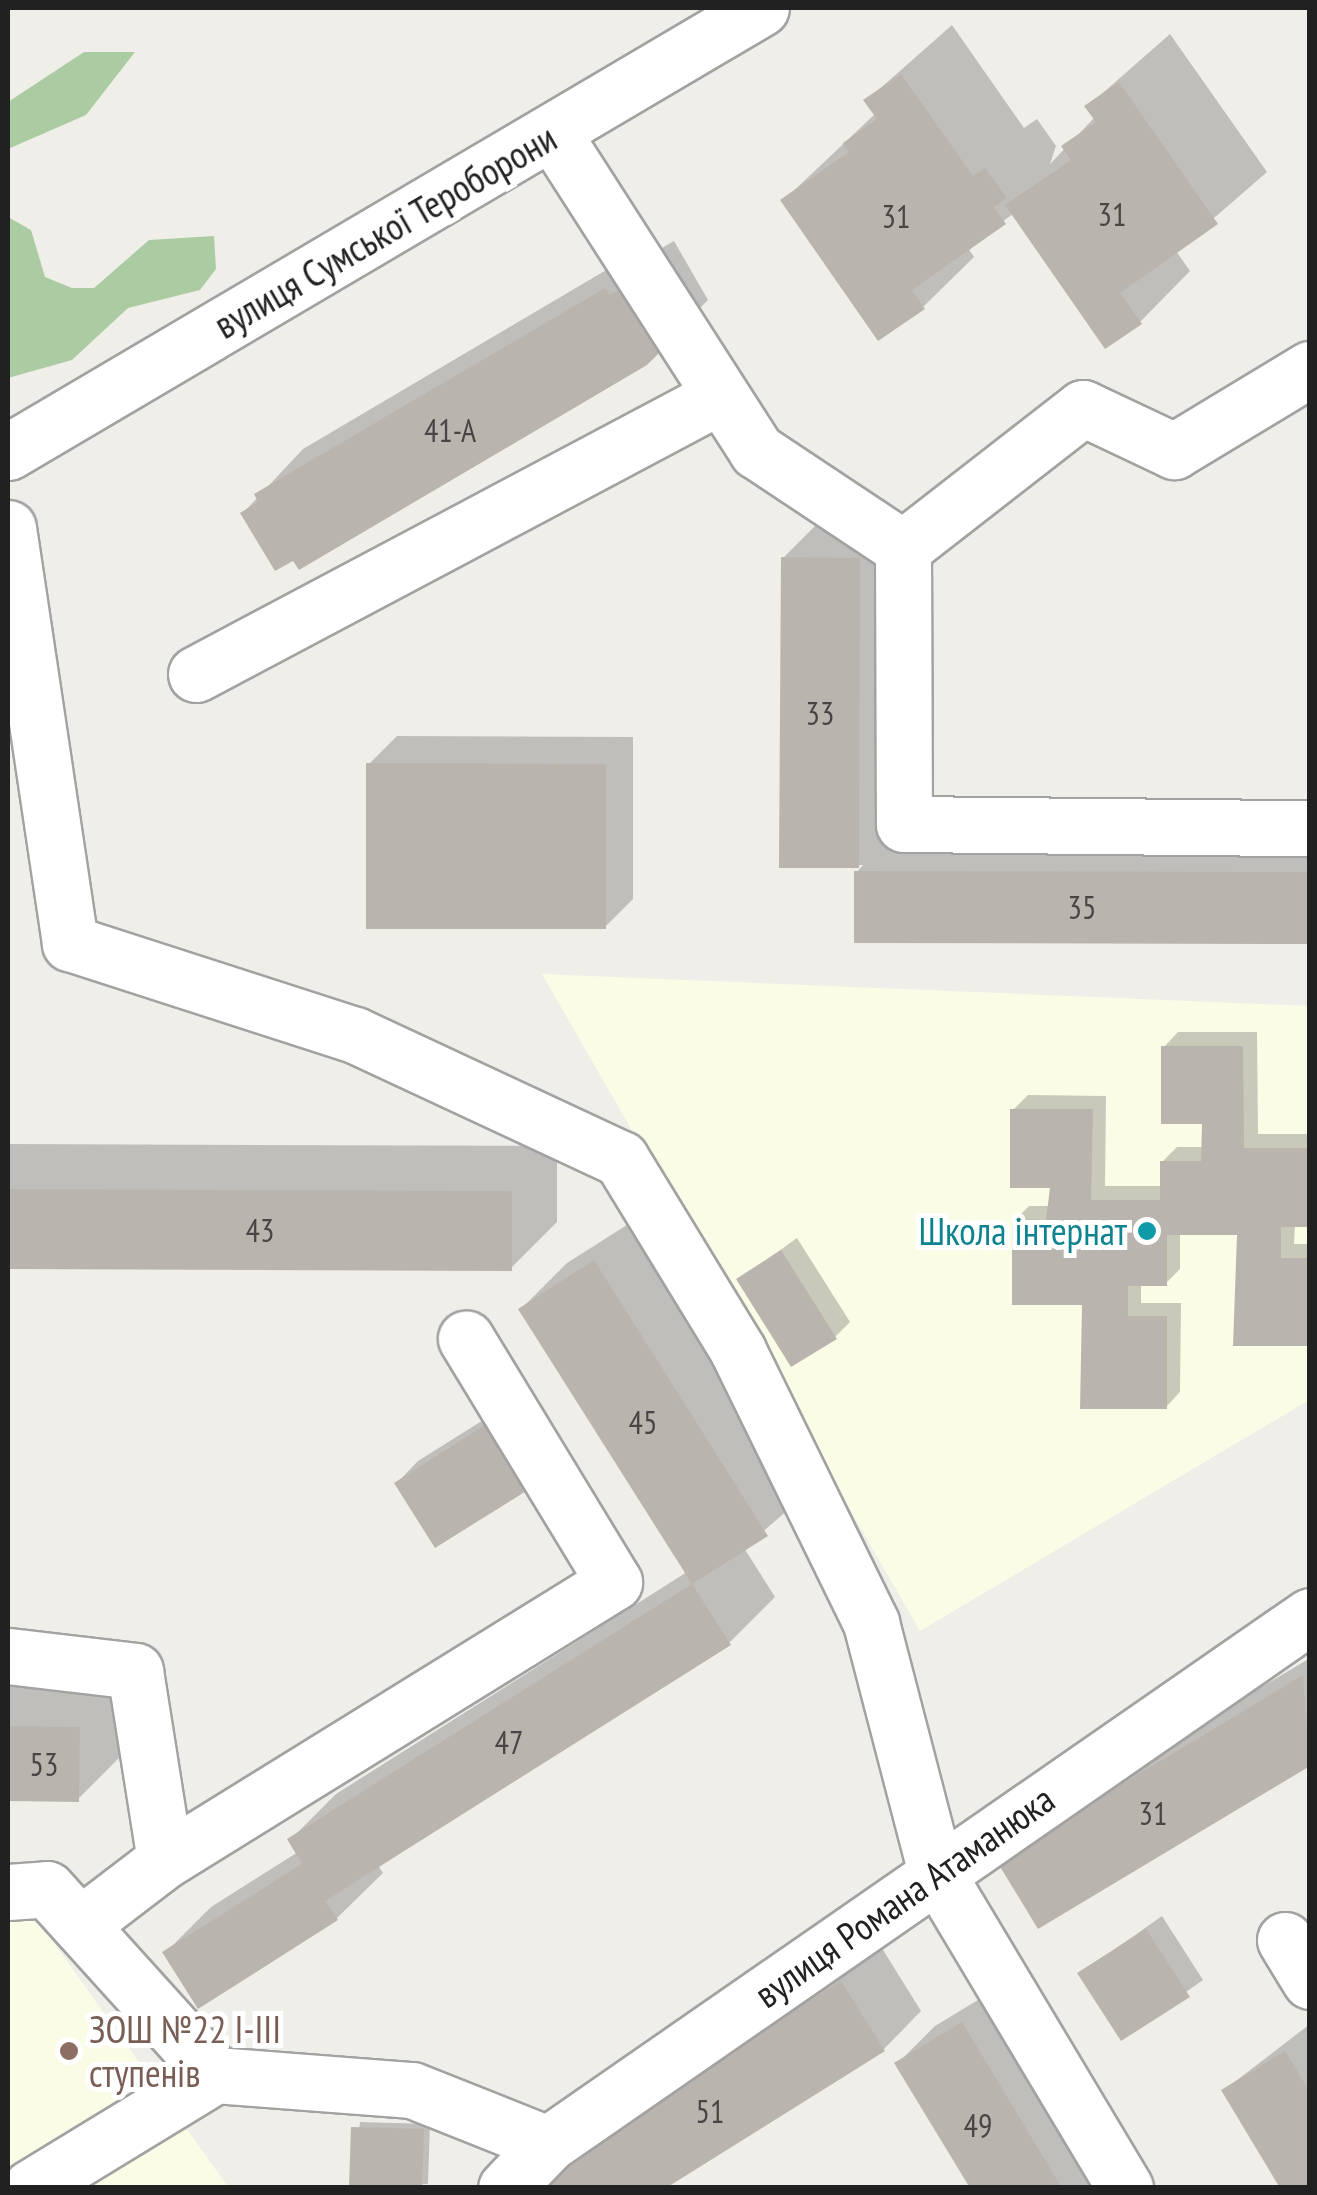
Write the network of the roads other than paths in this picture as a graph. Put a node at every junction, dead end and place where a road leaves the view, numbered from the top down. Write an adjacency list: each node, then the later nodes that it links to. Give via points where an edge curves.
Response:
1 (762, 8): 2 (street, вулиця Сумської Тероборони)
2 (552, 132): 4 (street); 5 (street, вулиця Сумської Тероборони)
3 (1310, 369): 7 (street, via 1174,451 1083,408)
4 (720, 396): 7 (street, via 757,451); 8 (street)
5 (8, 452)
6 (8, 528): 14 (street, via 70,944 355,1035 620,1159 738,1352 871,1623)
7 (902, 548): 9 (street, via 904,824)
8 (196, 674)
9 (1310, 828)
10 (466, 1339): 13 (street, via 614,1582)
11 (1310, 1616): 14 (street, вулиця Романа Атаманюка)
12 (8, 1656): 13 (street, via 135,1671)
13 (165, 1860): 16 (street)
14 (936, 1872): 18 (street, вулиця Романа Атаманюка); 21 (street)
15 (8, 1892): 16 (street, via 46,1889)
16 (80, 1925): 17 (street)
17 (215, 2075): 18 (street, via 412,2090); 19 (street)
18 (548, 2144): 20 (street, вулиця Романа Атаманюка)
19 (30, 2188)
20 (506, 2188)
21 (1124, 2188)

